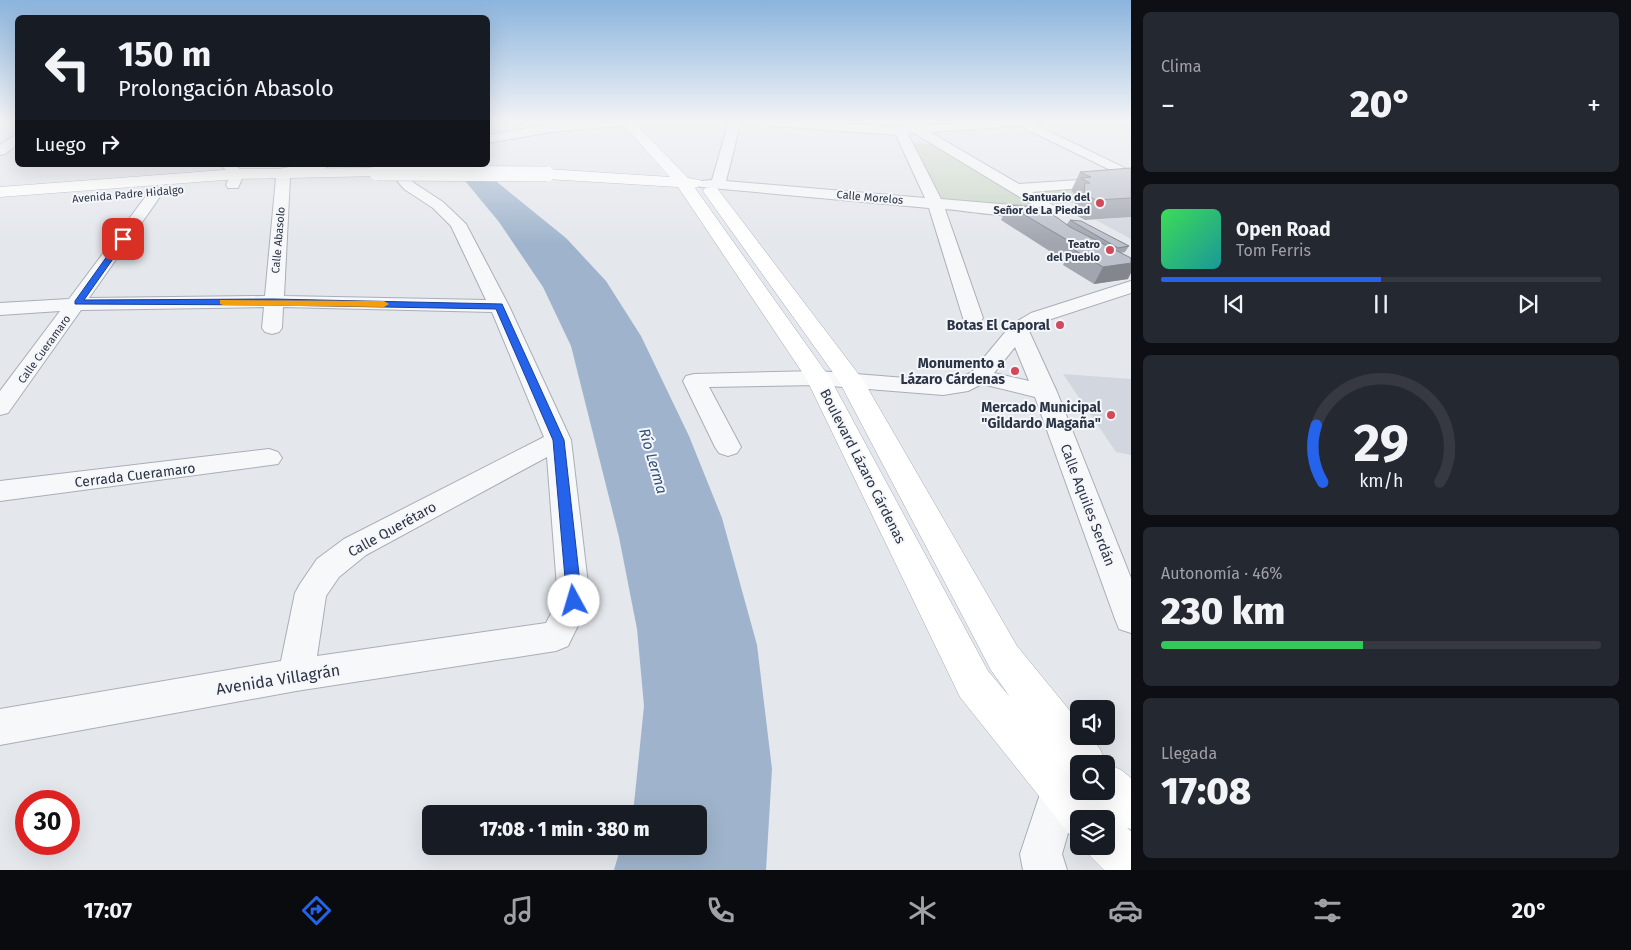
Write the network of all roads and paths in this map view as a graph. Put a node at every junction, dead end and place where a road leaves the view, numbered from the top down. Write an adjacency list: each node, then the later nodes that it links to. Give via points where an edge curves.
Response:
1 (664, 162): 9 (main road, Boulevard Lázaro Cárdenas)
2 (679, 162): 15 (main road, Boulevard Lázaro Cárdenas)
3 (709, 162): 15 (street)
4 (918, 162): 21 (street)
5 (966, 162): 18 (street)
6 (1099, 162): 13 (street)
7 (320, 169): 8 (main road, Avenida Padre Hidalgo); 11 (main road, Avenida Padre Hidalgo)
8 (384, 169): 12 (main road, Avenida Padre Hidalgo, bridge); 28 (street, via 438,205 458,224)
9 (671, 169): 14 (main road); 15 (main road, Boulevard Lázaro Cárdenas)
10 (233, 175): 11 (main road, Avenida Padre Hidalgo); 19 (main road, Avenida Padre Hidalgo); 20 (main road, Avenida Padre Hidalgo)
11 (278, 176): 26 (street, Calle Abasolo)
12 (608, 178): 14 (main road, Avenida Padre Hidalgo); 15 (main road, via 662,188)
13 (1131, 178): 16 (street, via 1109,179)
14 (639, 180): 15 (main road, Avenida Padre Hidalgo)
15 (697, 181): 21 (street, Calle Morelos); 34 (main road, Boulevard Lázaro Cárdenas); 35 (main road, Boulevard Lázaro Cárdenas)
16 (1114, 182): 17 (street); 18 (street)
17 (1131, 184)
18 (1016, 189): 23 (street, via 1051,210)
19 (0, 192)
20 (157, 192): 22 (main road, Avenida Padre Hidalgo); 27 (street, Calle Cueramaro)
21 (935, 203): 23 (street, Calle Morelos); 30 (street)
22 (0, 204)
23 (1035, 212): 24 (street)
24 (1056, 227)
25 (1131, 287): 32 (street, via 1038,317)
26 (273, 302): 27 (street); 28 (street); 31 (street, Calle Abasolo)
27 (78, 303): 29 (street); 37 (street, Calle Cueramaro)
28 (499, 306): 38 (street)
29 (0, 309)
30 (973, 318)
31 (272, 328)
32 (1018, 329): 33 (street); 36 (street, Calle Aquiles Serdán)
33 (980, 377): 35 (street, via 960,386 943,388); 36 (street)
34 (818, 378): 35 (street); 39 (street, via 694,381); 46 (main road, Boulevard Lázaro Cárdenas, via 974,684)
35 (851, 380): 45 (main road, Boulevard Lázaro Cárdenas)
36 (1045, 392): 42 (street, Calle Aquiles Serdán)
37 (0, 408)
38 (558, 440): 43 (street, Calle Querétaro, via 355,547 328,568 312,593); 43 (street, Avenida Villagrán, via 574,601 556,636)
39 (728, 447)
40 (269, 458): 41 (street, Cerrada Cueramaro)
41 (0, 491)
42 (1128, 604)
43 (296, 675): 44 (street, Avenida Villagrán)
44 (0, 727)
45 (1070, 773)
46 (1070, 779)
47 (1115, 793): 49 (main road)
48 (1071, 800): 52 (street, via 1041,854)
49 (1131, 807)
50 (1115, 848): 51 (main road)
51 (1131, 863)
52 (1045, 870)

